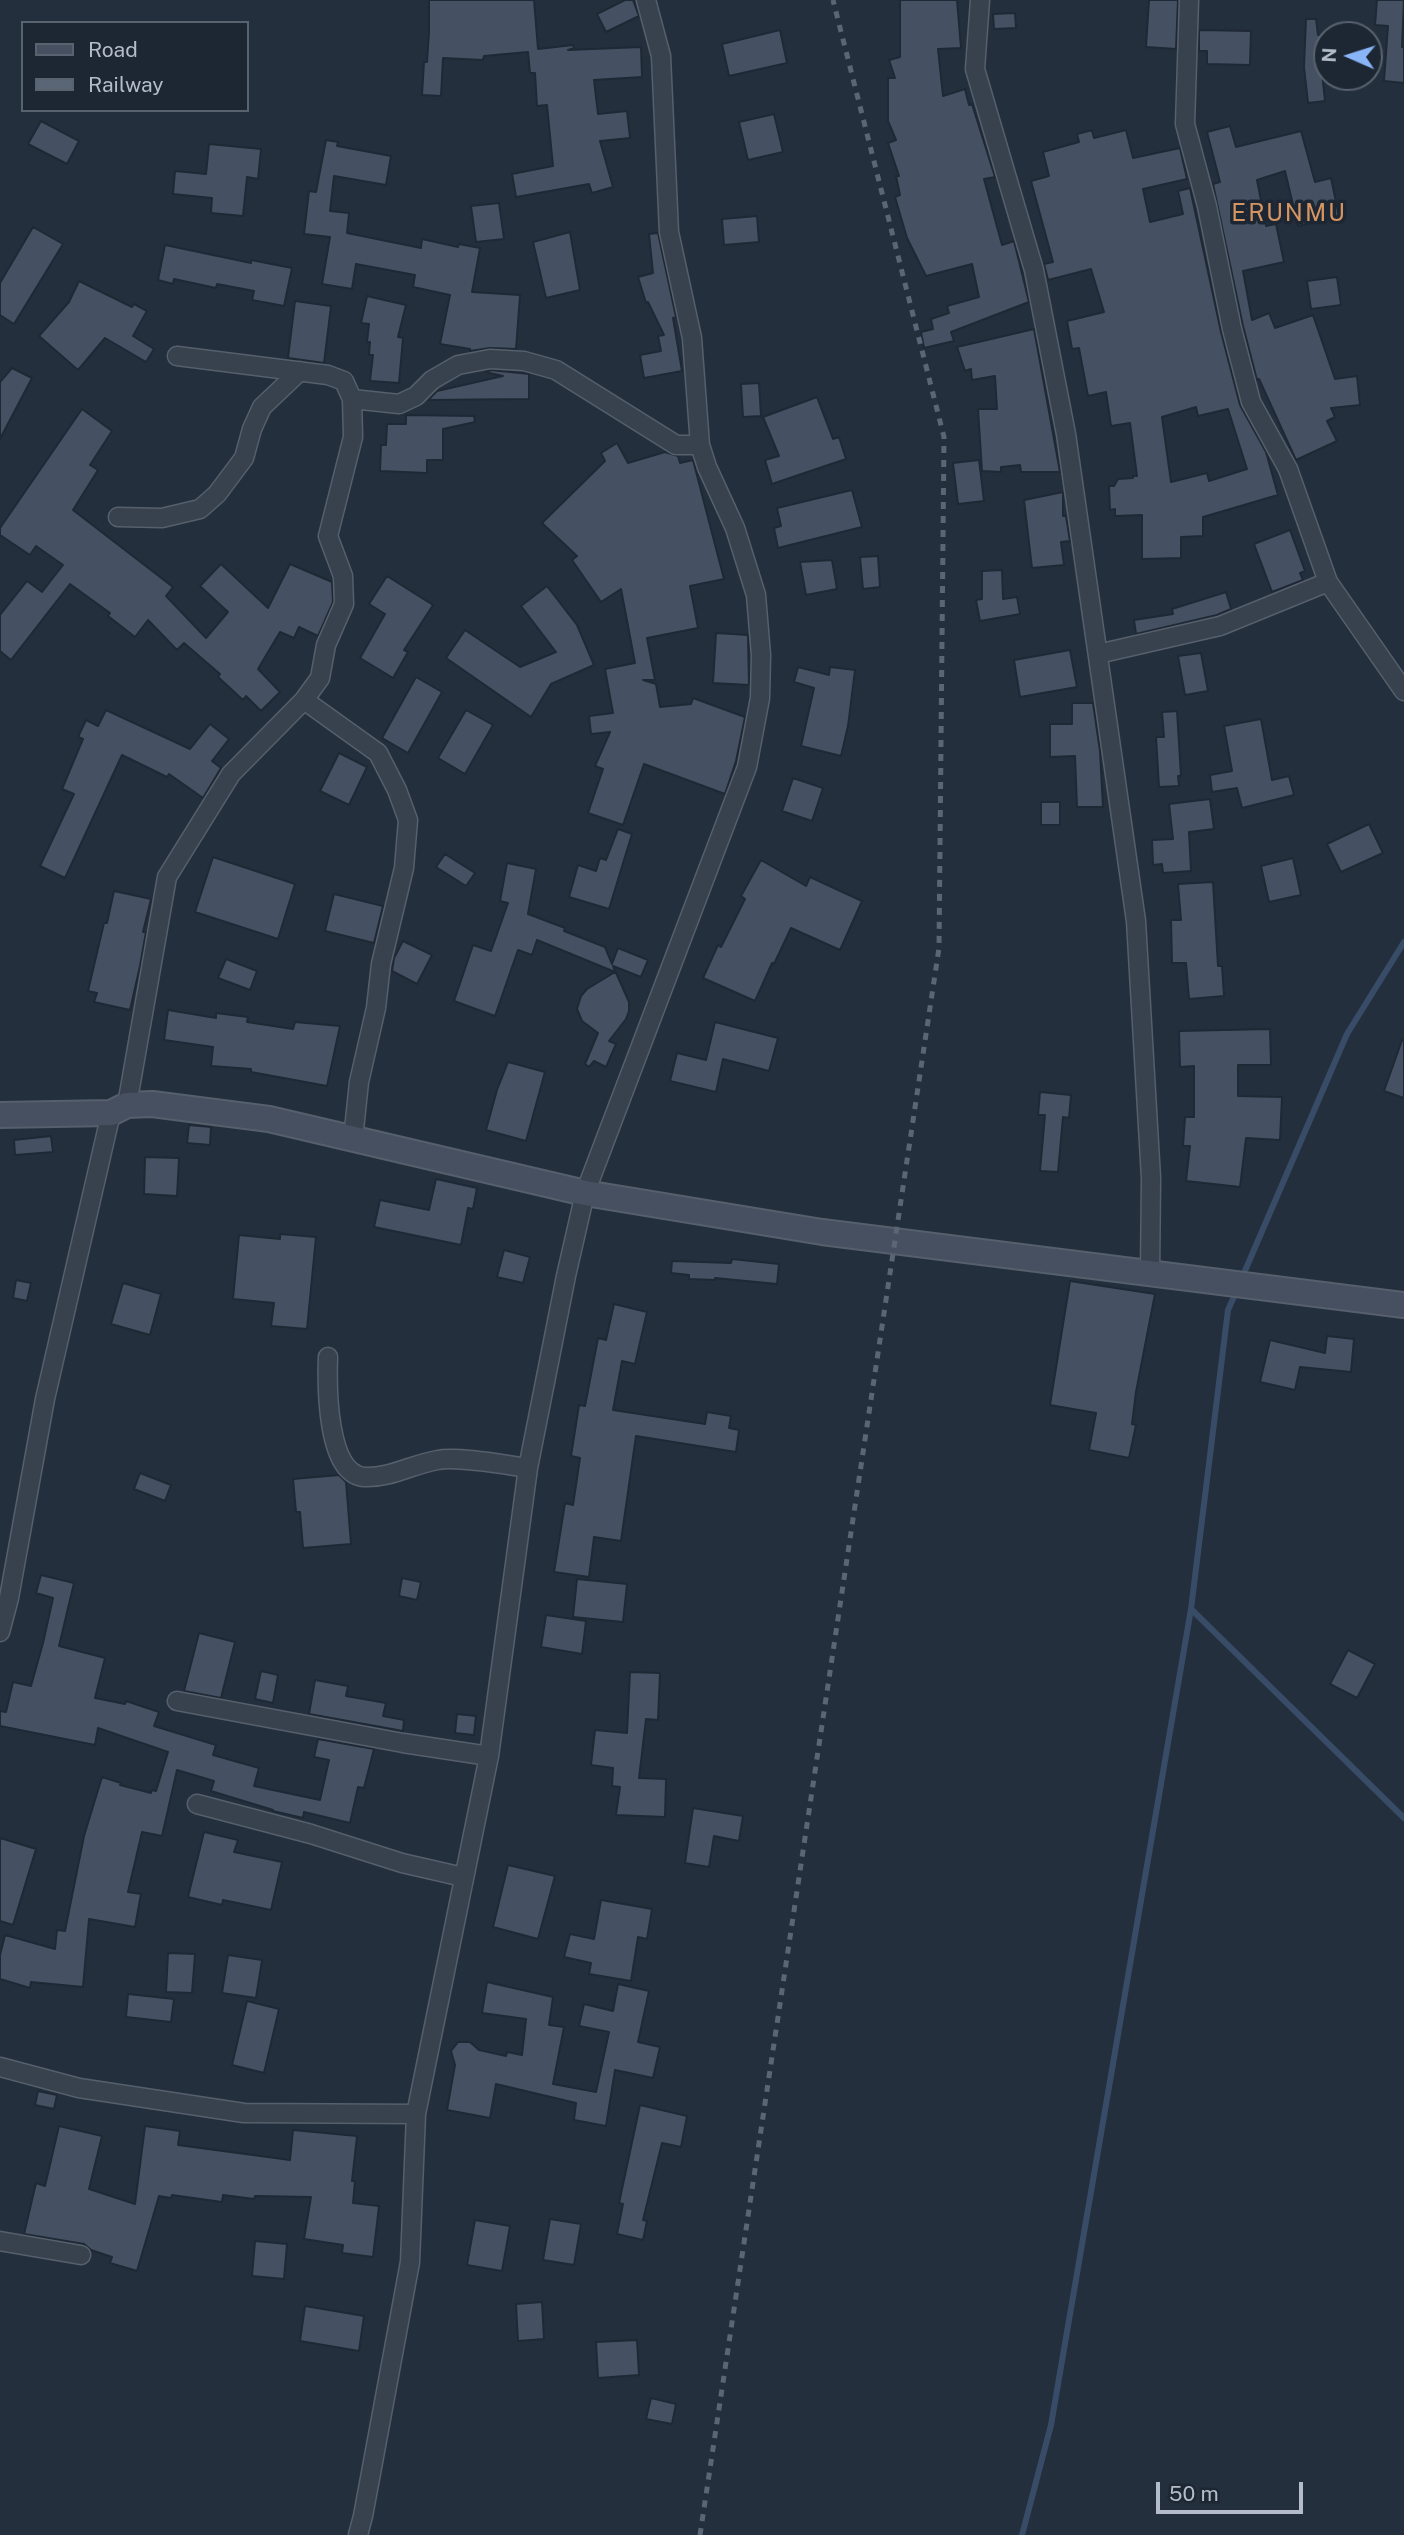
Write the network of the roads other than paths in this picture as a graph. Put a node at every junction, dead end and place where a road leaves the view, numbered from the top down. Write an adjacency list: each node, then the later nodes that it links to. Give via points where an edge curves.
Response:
1 (646, 0): 7 (street, via 661,56 669,232 691,338)
2 (980, 0): 10 (street, via 975,69 1034,270 1066,434)
3 (1189, 0): 9 (street, via 1185,124 1232,329 1251,402 1289,469)
4 (177, 356): 5 (street)
5 (300, 371): 6 (street, via 344,381); 8 (street, via 262,407 244,458 200,509 162,518)
6 (352, 399): 7 (street, via 399,404 458,365 490,359 524,360 556,370 676,445); 12 (street, via 353,437 328,536 343,576 344,604 326,645 320,678)
7 (700, 445): 16 (street, via 735,527 756,595 760,698 747,767)
8 (118, 517)
9 (1328, 582): 10 (street, via 1220,626); 11 (street)
10 (1098, 654): 17 (street, via 1136,921 1151,1178)
11 (1404, 691)
12 (304, 700): 13 (street, via 232,774 167,877); 15 (street, via 378,753 408,820 404,868 381,964)
13 (119, 1109): 14 (street); 15 (street, via 152,1104 269,1119); 21 (street, via 46,1399)
14 (0, 1115)
15 (352, 1139): 16 (street)
16 (585, 1193): 17 (street, via 822,1232); 20 (street)
17 (1150, 1274): 18 (street)
18 (1404, 1305)
19 (328, 1357): 20 (street, via 333,1437 346,1465 361,1477 440,1459)
20 (528, 1468): 24 (street)
21 (4, 1598): 22 (street)
22 (0, 1632)
23 (177, 1701): 24 (street)
24 (489, 1756): 26 (street)
25 (197, 1804): 26 (street)
26 (463, 1877): 28 (street)
27 (0, 2067): 28 (street, via 79,2088 244,2113)
28 (416, 2114): 31 (street, via 410,2262)
29 (0, 2241): 30 (street)
30 (80, 2255)
31 (358, 2535)

